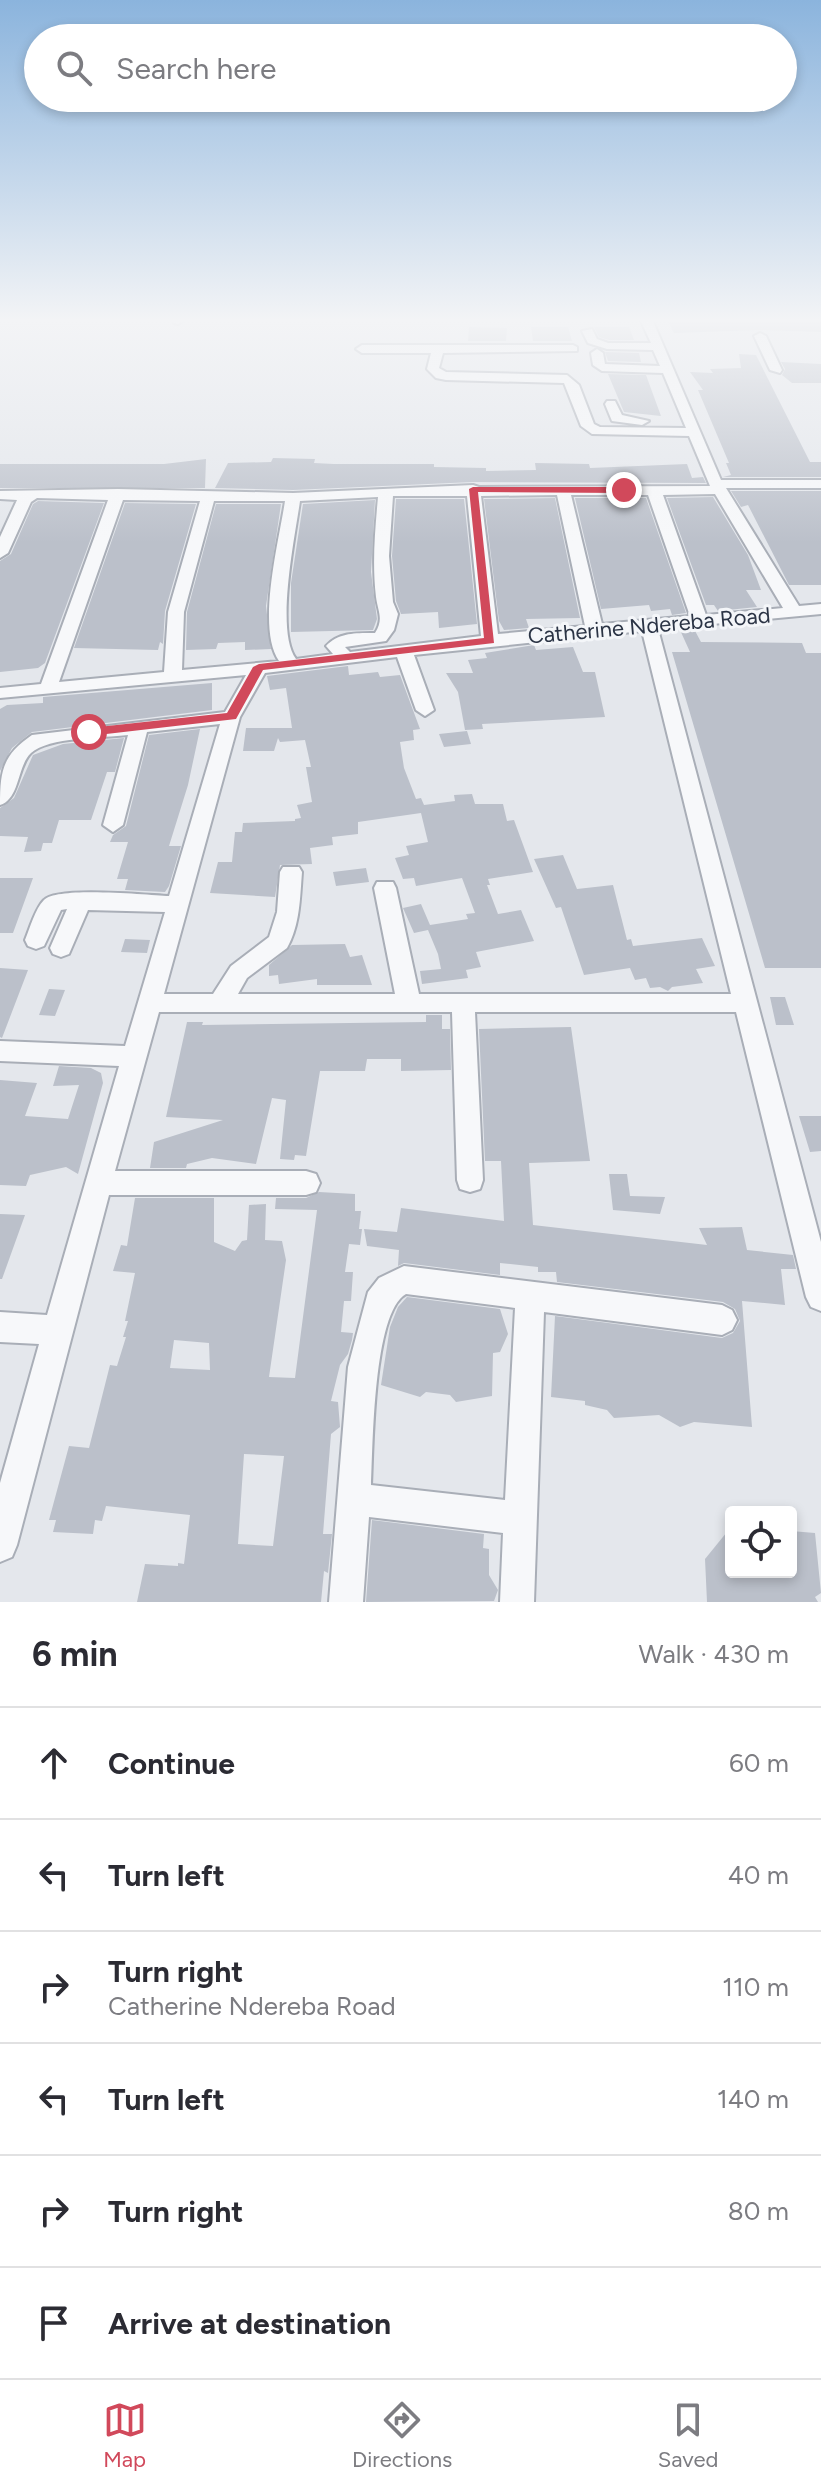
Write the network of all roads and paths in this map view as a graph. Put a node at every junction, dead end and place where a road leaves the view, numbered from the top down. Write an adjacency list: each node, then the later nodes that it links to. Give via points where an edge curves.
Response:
1 (576, 394): 4 (street, via 588,426 597,431)
2 (678, 394): 4 (street)
3 (611, 404): 4 (street, via 622,421)
4 (692, 426): 6 (street)
5 (817, 484): 6 (street); 16 (street)
6 (717, 487): 9 (street); 19 (street)
7 (473, 489): 8 (street); 10 (street); 23 (street)
8 (563, 490): 9 (street); 22 (street)
9 (654, 490): 20 (street)
10 (386, 492): 15 (street); 25 (street, via 381,556 390,614 380,637 337,643)
11 (118, 493): 13 (street); 14 (street); 29 (street)
12 (0, 495): 13 (street)
13 (27, 496): 17 (street)
14 (208, 497): 15 (street); 28 (street, via 176,612)
15 (293, 497): 26 (street, via 278,601 280,650)
16 (821, 499)
17 (0, 553)
18 (821, 609): 19 (street, Catherine Ndereba Road)
19 (794, 612): 20 (street, Catherine Ndereba Road)
20 (700, 620): 21 (street, Catherine Ndereba Road)
21 (649, 627): 22 (street, Catherine Ndereba Road); 46 (street)
22 (595, 631): 23 (street, Catherine Ndereba Road)
23 (490, 640): 24 (street, Catherine Ndereba Road)
24 (404, 652): 25 (street, Catherine Ndereba Road); 31 (street)
25 (346, 658): 26 (street, Catherine Ndereba Road)
26 (291, 665): 27 (street, Catherine Ndereba Road)
27 (259, 667): 28 (street, Catherine Ndereba Road); 32 (street)
28 (173, 677): 29 (street, Catherine Ndereba Road)
29 (48, 689): 30 (street, Catherine Ndereba Road)
30 (0, 693)
31 (425, 710)
32 (231, 717): 33 (street); 39 (street)
33 (139, 727): 34 (street, via 28,744); 35 (street)
34 (0, 798)
35 (113, 825)
36 (291, 872): 45 (street, via 279,942 239,972)
37 (385, 888): 43 (street)
38 (81, 901): 39 (street); 40 (street, via 55,902); 41 (street)
39 (178, 904): 44 (street)
40 (36, 940)
41 (61, 948)
42 (463, 1001): 43 (street); 46 (street); 49 (street)
43 (409, 1002): 45 (street)
44 (150, 1003): 45 (street); 48 (street)
45 (220, 1003)
46 (745, 1003): 53 (street)
47 (0, 1051): 48 (street)
48 (136, 1057): 50 (street)
49 (470, 1180)
50 (97, 1183): 51 (street); 56 (street)
51 (306, 1183)
52 (530, 1296): 54 (street); 57 (street, via 404,1280 389,1288 378,1302 363,1367); 58 (street)
53 (821, 1297)
54 (722, 1320)
55 (0, 1327): 56 (street)
56 (56, 1330): 59 (street)
57 (354, 1499): 58 (street); 60 (street)
58 (521, 1519): 61 (street)
59 (0, 1545)
60 (346, 1602)
61 (517, 1602)

